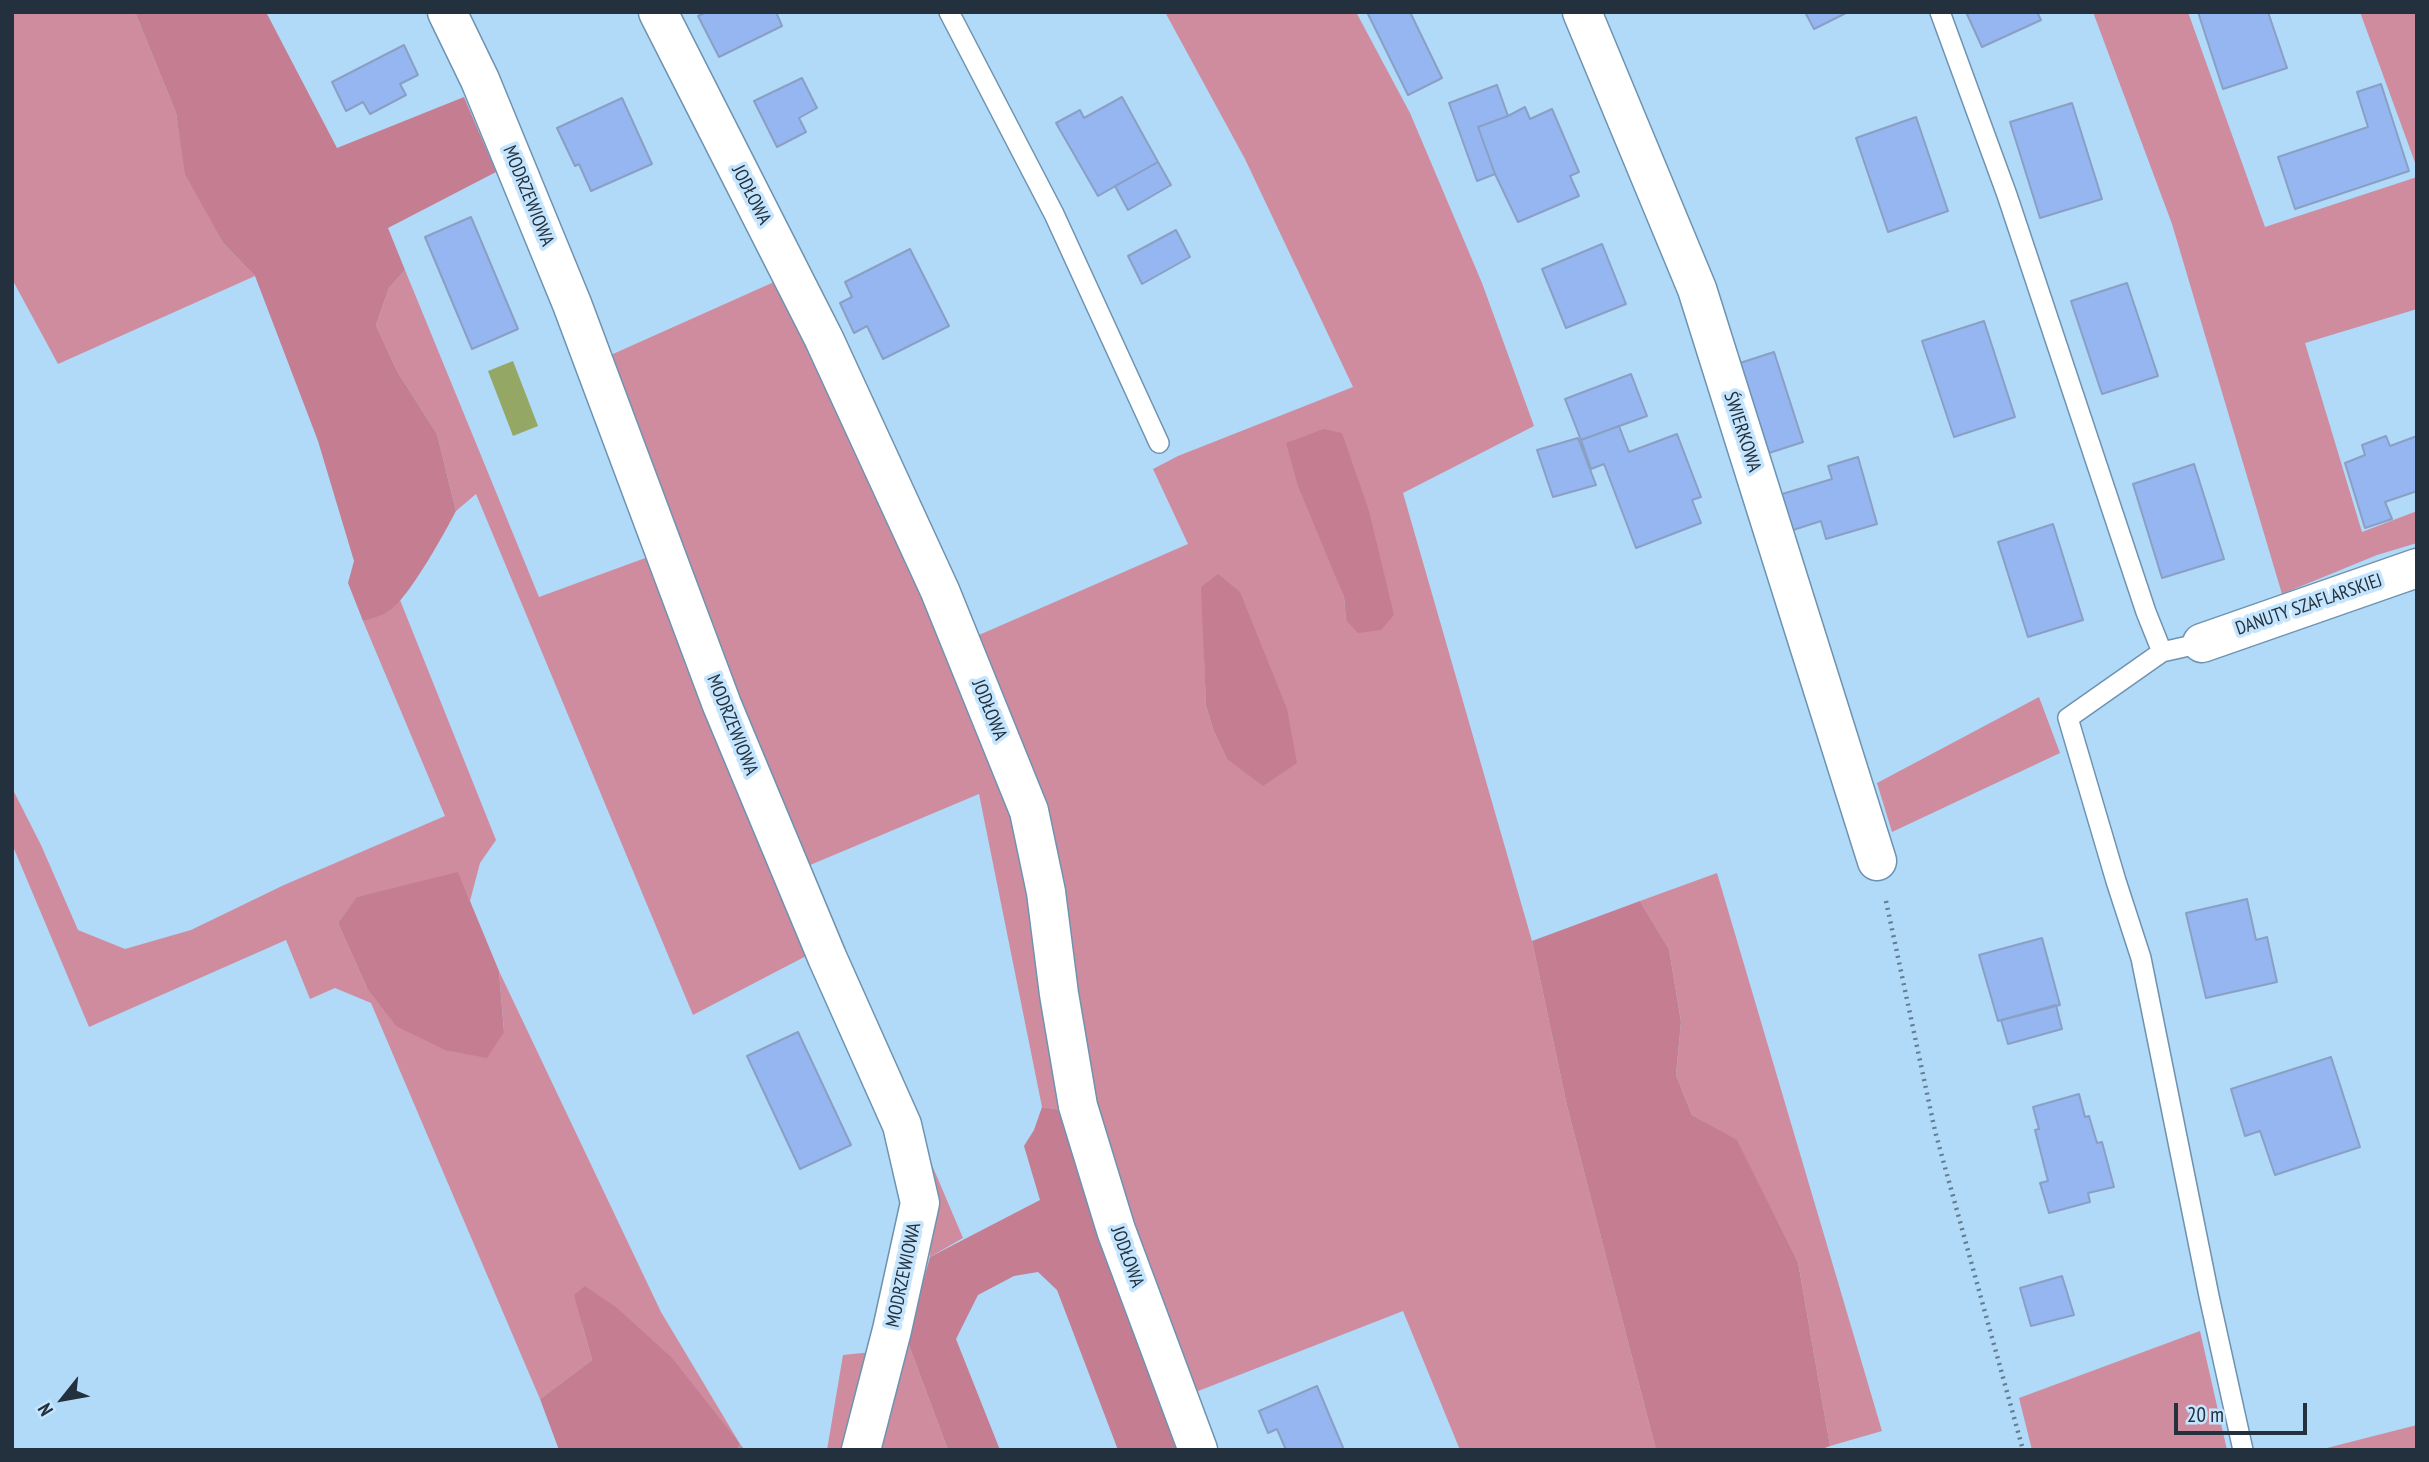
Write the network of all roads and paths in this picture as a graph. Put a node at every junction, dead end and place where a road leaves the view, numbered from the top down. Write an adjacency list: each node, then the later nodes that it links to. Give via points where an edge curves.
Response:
1 (447, 12): 11 (street, MODRZEWIOWA, via 480,80 572,304 722,705 902,1125 919,1203)
2 (658, 12): 12 (street, JODŁOWA, via 824,339 940,591 1029,811 1046,892 1077,1106 1116,1230)
3 (949, 12): 6 (lane, via 1054,214)
4 (1582, 12): 10 (street, ŚWIERKOWA, via 1697,289)
5 (1940, 12): 9 (lane)
6 (1159, 443)
7 (2417, 568): 8 (street, DANUTY SZAFLARSKIEJ)
8 (2202, 643): 9 (lane)
9 (2162, 652): 14 (lane, via 2068,718 2141,958)
10 (1877, 861): 13 (path, via 1935,1131)
11 (861, 1450)
12 (1198, 1450)
13 (2023, 1450)
14 (2243, 1450)

